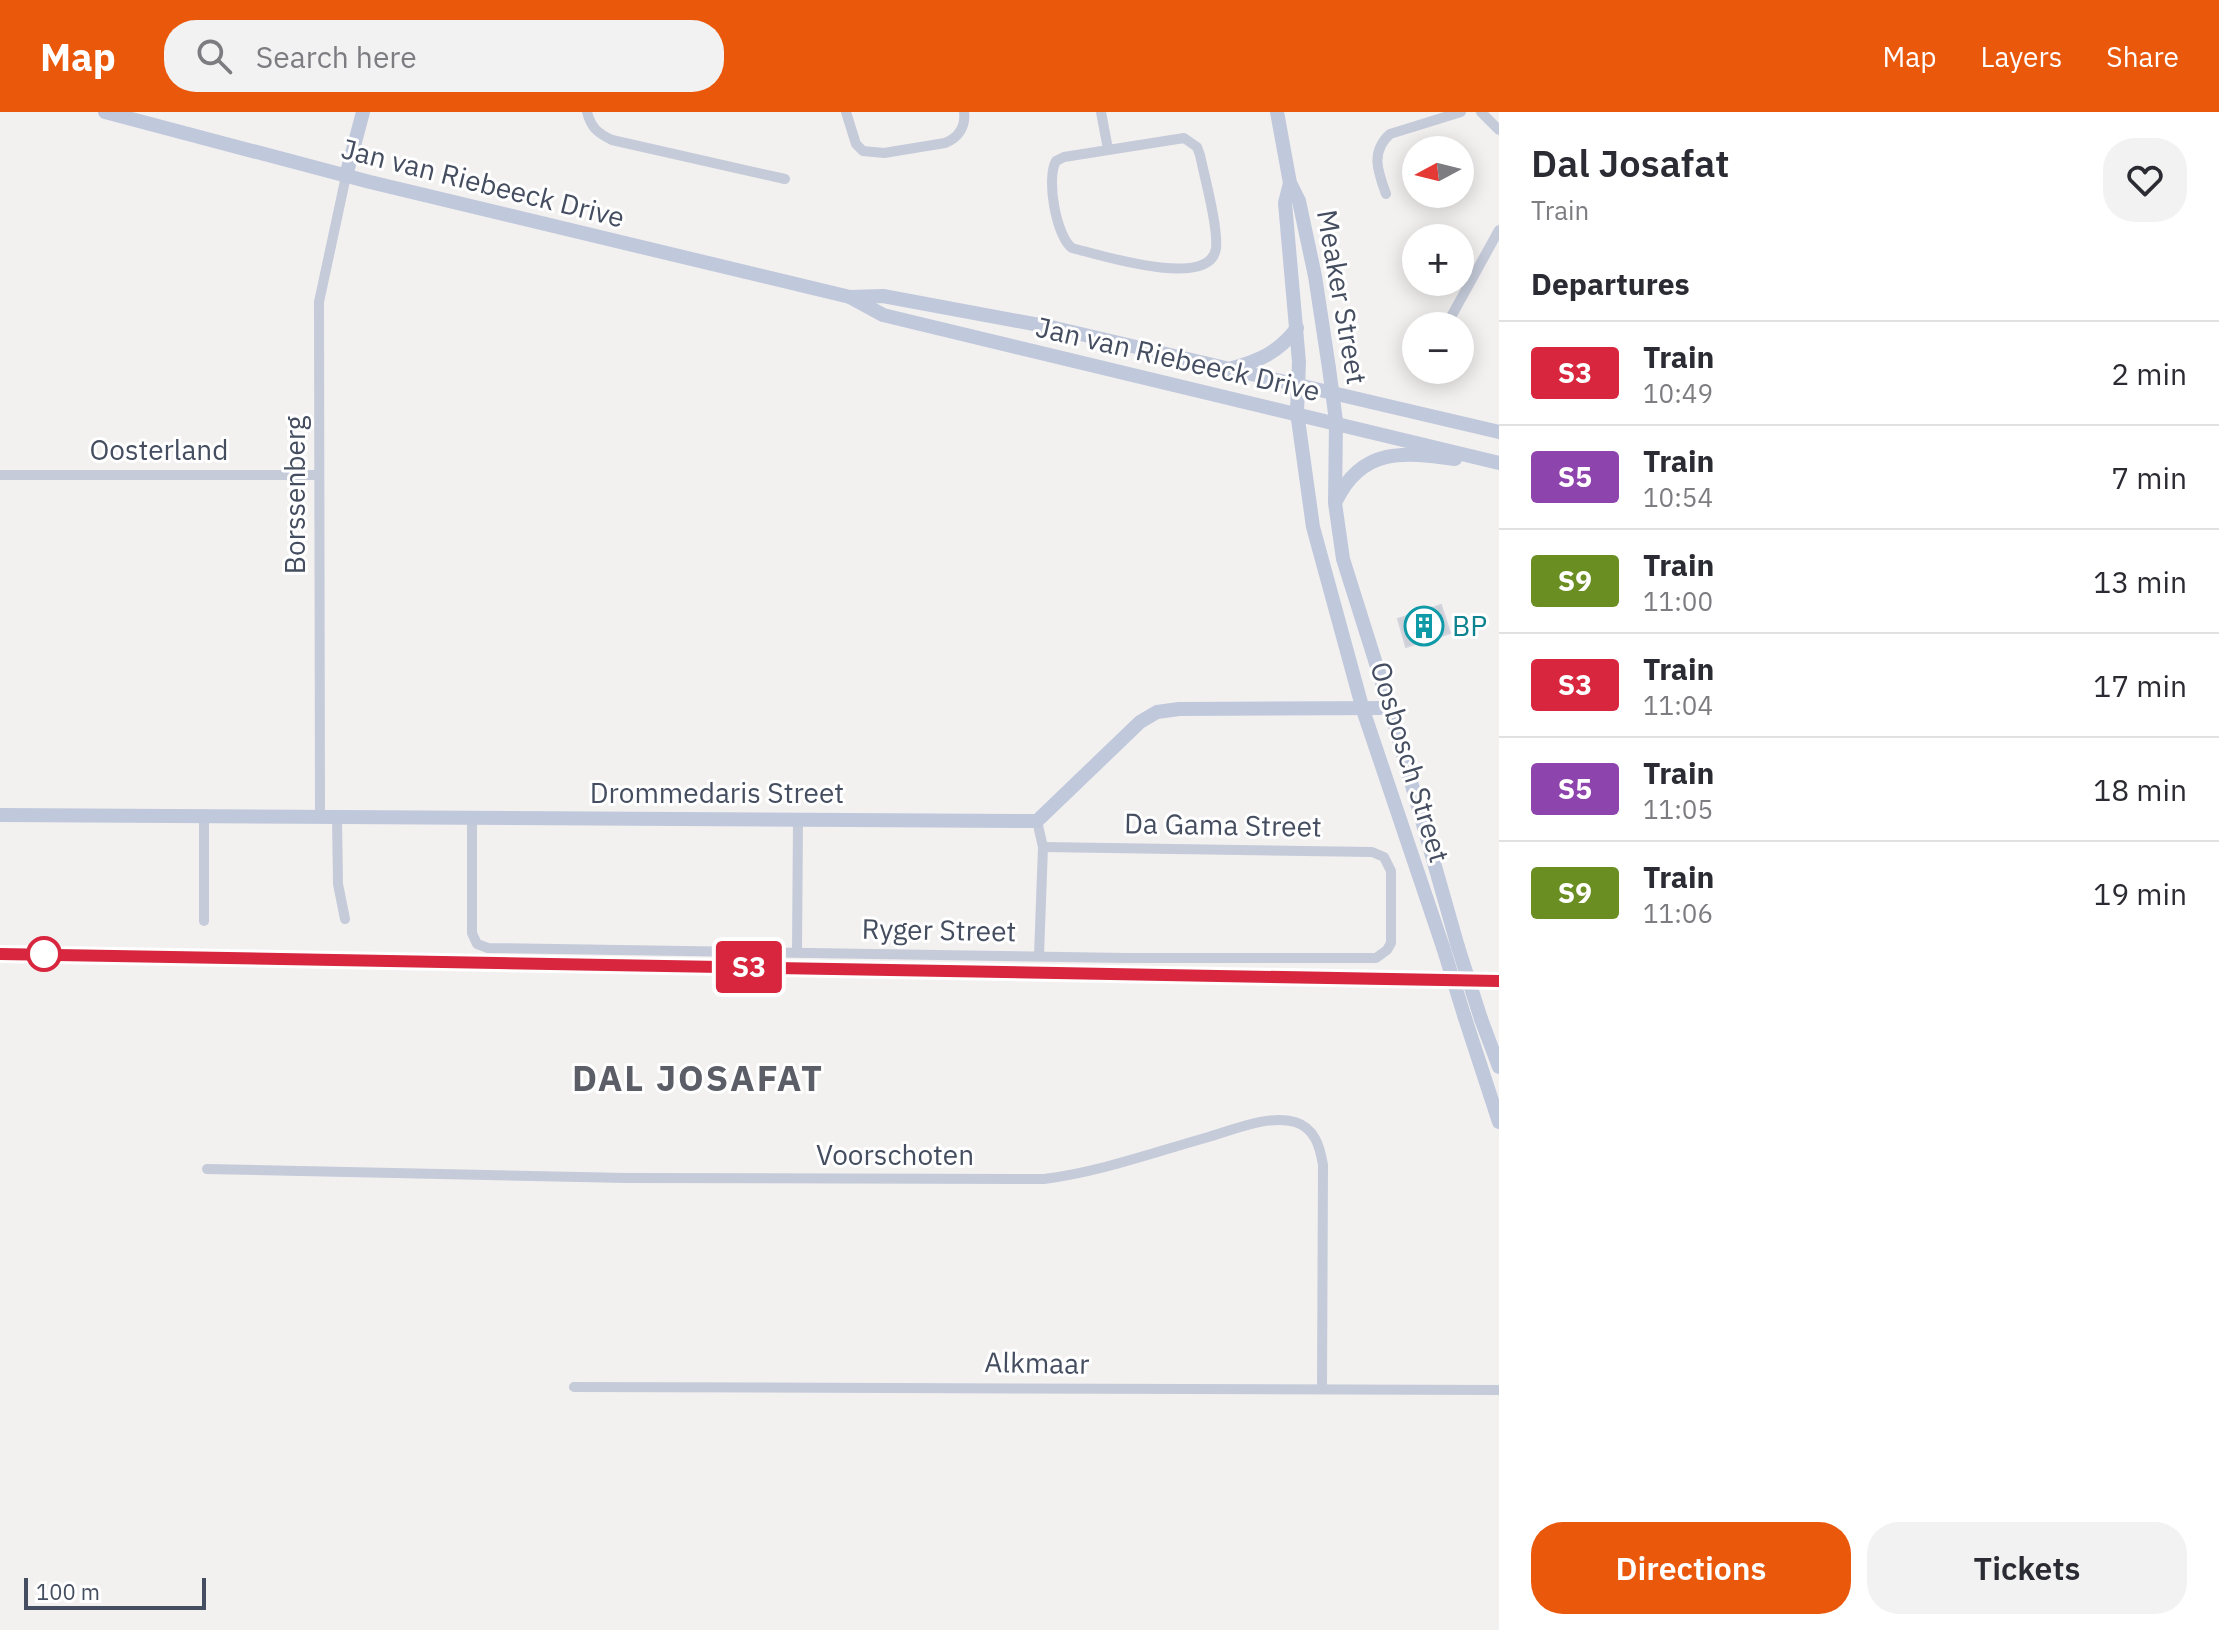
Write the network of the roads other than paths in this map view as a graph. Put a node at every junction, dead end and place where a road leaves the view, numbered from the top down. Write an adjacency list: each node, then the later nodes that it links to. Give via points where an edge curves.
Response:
1 (105, 112): 12 (main road, Jan van Riebeeck Drive)
2 (363, 112): 12 (main road)
3 (587, 112): 13 (street, via 590,124 612,140)
4 (846, 112): 5 (street, via 856,144 871,153 955,139)
5 (964, 112)
6 (1101, 112): 11 (street)
7 (1277, 112): 14 (main road, Meaker Street)
8 (1461, 112): 15 (street, via 1382,141 1377,162)
9 (1481, 112): 10 (street)
10 (1499, 130)
11 (1108, 149): 11 (street, via 1184,138 1197,147 1217,245 1210,261 1162,268 1065,243 1052,168 1064,157)
12 (346, 176): 17 (main road, Jan van Riebeeck Drive); 28 (street, Borssenberg, via 319,302)
13 (785, 179)
14 (1290, 183): 19 (main road, Meaker Street, via 1285,203); 22 (main road, Meaker Street, via 1309,246)
15 (1386, 194)
16 (1499, 230): 18 (street)
17 (850, 297): 20 (main road, Jan van Riebeeck Drive, via 883,296 1055,328); 23 (main road, Jan van Riebeeck Drive, via 883,315)
18 (1454, 312)
19 (1297, 328): 20 (main road, via 1263,360); 21 (main road, Meaker Street)
20 (1229, 370): 21 (main road, Jan van Riebeeck Drive)
21 (1298, 385): 22 (main road, Jan van Riebeeck Drive); 23 (main road, Meaker Street)
22 (1332, 392): 24 (main road, Meaker Street); 25 (main road, Jan van Riebeeck Drive)
23 (1297, 412): 24 (main road, Jan van Riebeeck Drive); 31 (main road, Oosbosch Street, via 1322,565)
24 (1336, 421): 26 (main road, Jan van Riebeeck Drive); 29 (main road, Oosbosch Street)
25 (1499, 432)
26 (1499, 464): 29 (main road, via 1381,457 1357,468)
27 (0, 475): 28 (street, Oosterland)
28 (317, 475): 34 (street, Borssenberg)
29 (1335, 503): 30 (main road, Oosbosch Street, via 1343,559)
30 (1390, 708): 31 (main road); 42 (main road, Oosbosch Street)
31 (1363, 710): 38 (main road, via 1157,712 1140,722); 42 (main road, Oosbosch Street)
32 (0, 815): 33 (main road, Drommedaris Street)
33 (204, 817): 34 (main road, Drommedaris Street); 41 (street)
34 (320, 817): 35 (main road, Drommedaris Street)
35 (337, 817): 36 (main road, Drommedaris Street); 40 (street, via 338,884)
36 (472, 818): 37 (main road, Drommedaris Street); 44 (street, Ryger Street, via 472,933 477,944)
37 (798, 819): 38 (main road, Drommedaris Street); 44 (street)
38 (1037, 821): 39 (street)
39 (1043, 847): 43 (street, Da Gama Street, via 1372,852 1384,857 1391,871); 45 (street)
40 (345, 919)
41 (204, 921)
42 (1450, 947): 46 (main road, Oosbosch Street, bridge); 47 (main road, Oosbosch Street, bridge, via 1464,1015)
43 (1387, 950): 45 (street, Ryger Street, via 1376,958)
44 (797, 952): 45 (street, Ryger Street)
45 (1039, 955)
46 (1499, 1067)
47 (1499, 1122)
48 (207, 1169): 50 (street, Voorschoten, via 1044,1179 1261,1123 1293,1121 1315,1137 1323,1165)
49 (574, 1387): 50 (street, Alkmaar)
50 (1322, 1389): 51 (street, Alkmaar)
51 (1499, 1390)

